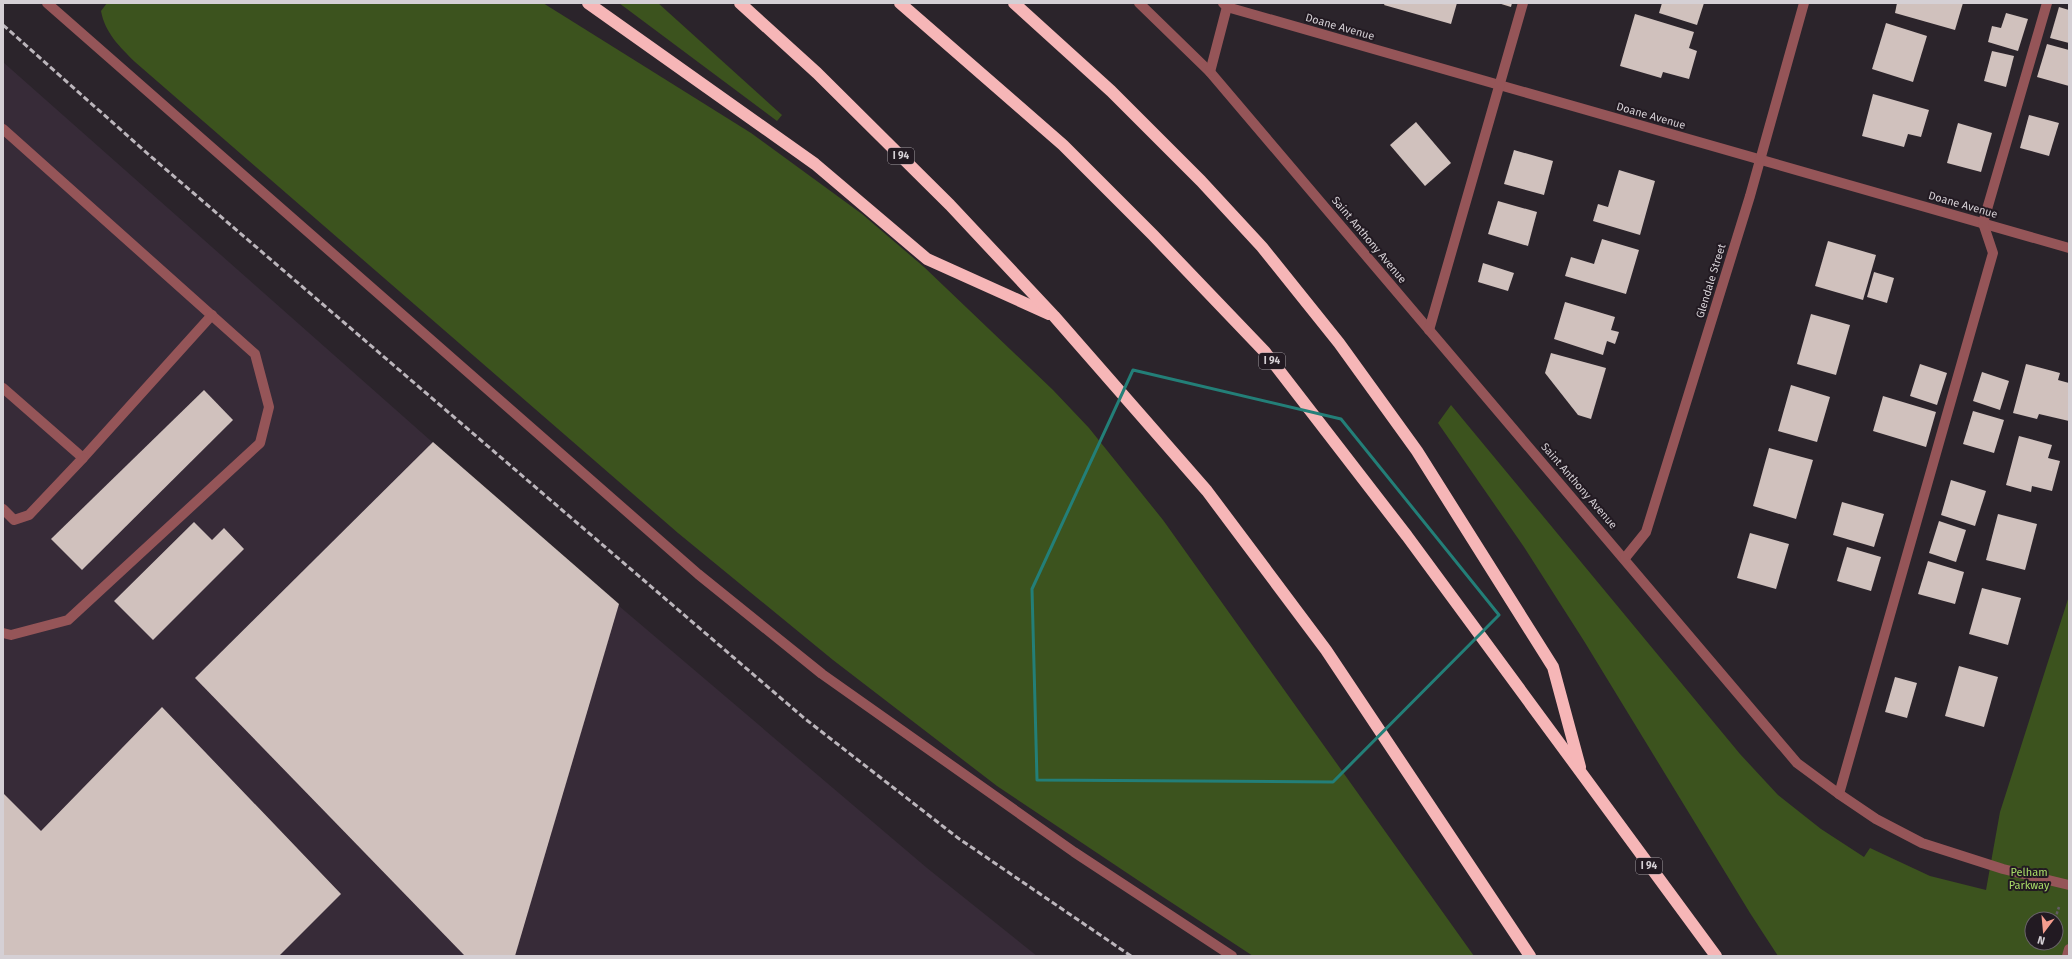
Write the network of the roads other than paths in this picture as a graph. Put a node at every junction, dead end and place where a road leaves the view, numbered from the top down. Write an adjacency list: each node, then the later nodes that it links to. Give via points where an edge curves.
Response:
1 (48, 3): 29 (street, via 716,589 828,678 1074,852)
2 (588, 3): 18 (highway, via 815,164 927,259)
3 (740, 3): 18 (highway, I 94, via 884,139)
4 (900, 3): 25 (highway, I 94, via 1063,145 1153,234 1265,352 1408,536)
5 (1014, 3): 25 (highway, via 1111,91 1201,181 1262,247 1339,343 1417,451 1553,667)
6 (1139, 3): 11 (street, Saint Anthony Avenue)
7 (1523, 3): 12 (street)
8 (1804, 3): 14 (street, Glendale Street)
9 (2047, 3): 15 (street)
10 (1226, 4): 11 (street); 12 (street, Doane Avenue)
11 (1210, 72): 19 (street, Saint Anthony Avenue)
12 (1499, 85): 14 (street, Doane Avenue); 19 (street)
13 (3, 129): 17 (street)
14 (1760, 161): 15 (street, Doane Avenue); 23 (street, Glendale Street, via 1646,532)
15 (1984, 223): 16 (street, Doane Avenue); 26 (street, via 1993,253)
16 (2069, 248)
17 (212, 315): 21 (street); 24 (street, via 255,354 269,407 260,444 68,620 11,635)
18 (1054, 316): 30 (highway, I 94, via 1207,491 1326,650)
19 (1429, 330): 23 (street, Saint Anthony Avenue)
20 (3, 388): 21 (street)
21 (83, 458): 22 (street, via 29,515 14,520)
22 (3, 509)
23 (1624, 558): 26 (street, Saint Anthony Avenue, via 1797,763)
24 (3, 633)
25 (1582, 776): 31 (highway, I 94)
26 (1839, 794): 27 (street, Saint Anthony Avenue, via 1876,820 1922,844 2003,869)
27 (2069, 885)
28 (2069, 949): 32 (street)
29 (1232, 956)
30 (1530, 956)
31 (1716, 956)
32 (2067, 956)

